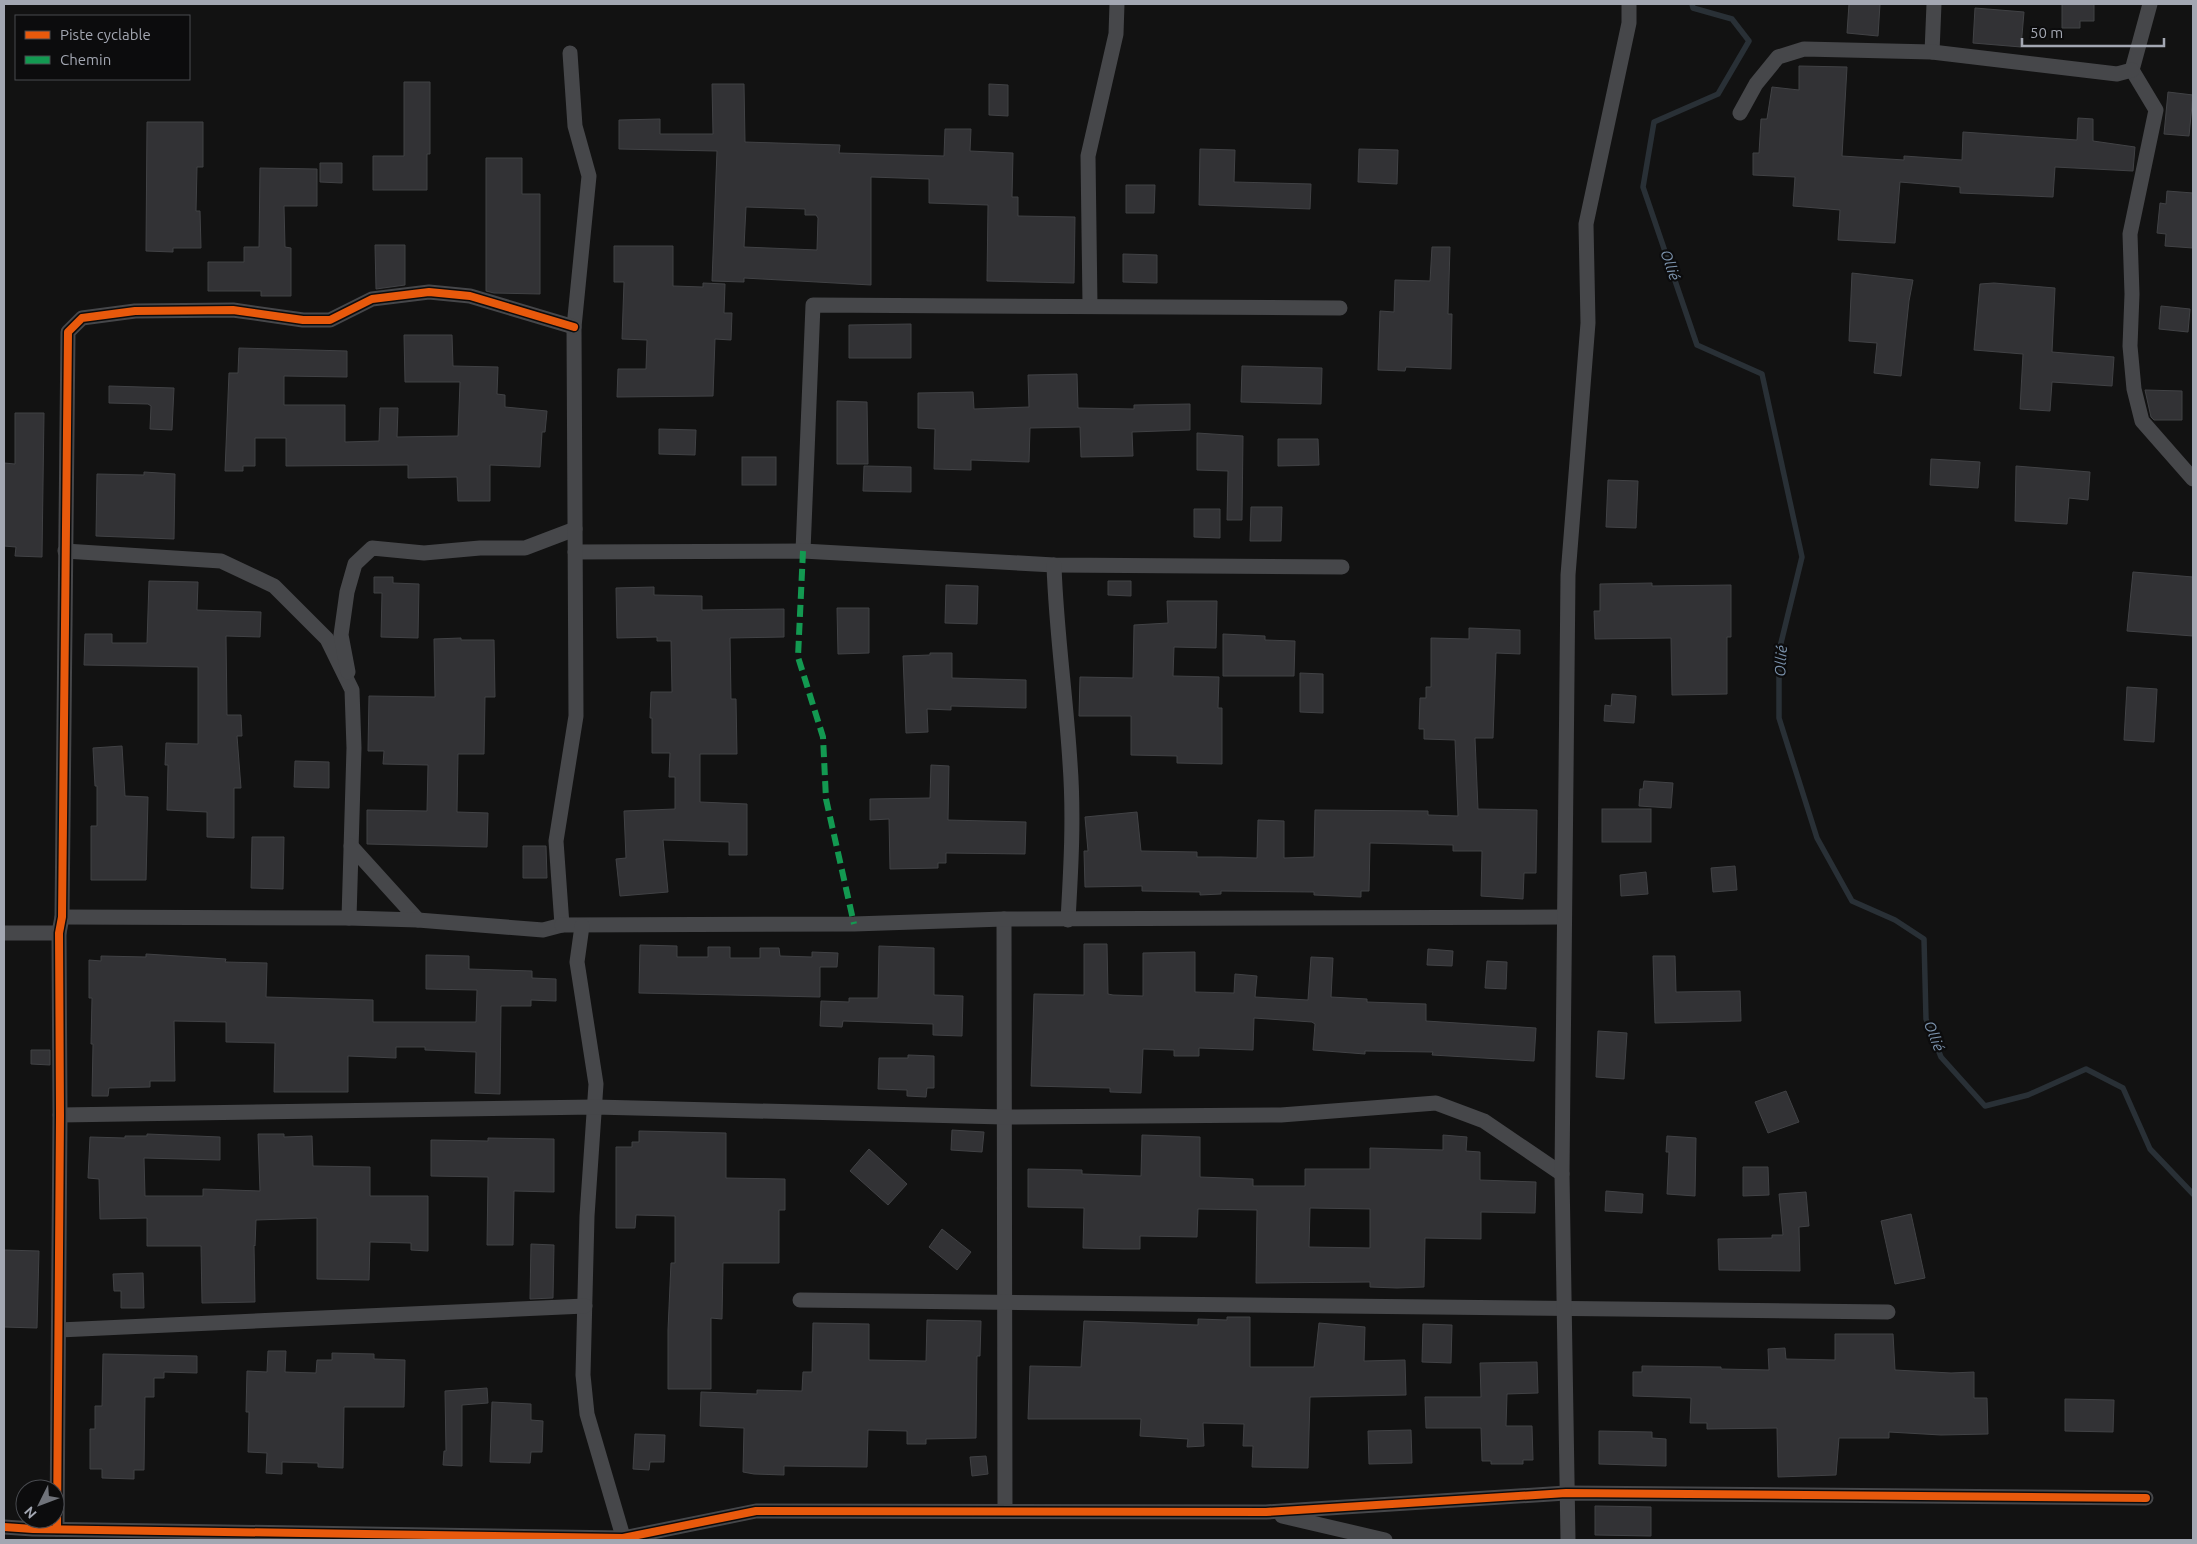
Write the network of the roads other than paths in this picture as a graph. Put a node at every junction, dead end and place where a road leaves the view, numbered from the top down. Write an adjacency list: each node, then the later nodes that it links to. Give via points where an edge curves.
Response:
1 (1117, 4): 9 (street, via 1116,34 1088,156)
2 (1629, 4): 22 (street, via 1629,23 1586,224 1588,323 1568,575)
3 (1934, 4): 5 (street)
4 (2150, 4): 7 (street)
5 (1932, 52): 7 (street, via 2116,74); 8 (street, via 1804,50 1778,57 1756,84)
6 (570, 53): 11 (street, via 575,126 589,176)
7 (2132, 70): 12 (street, via 2156,110 2130,234 2130,346 2134,389 2142,420)
8 (1740, 113)
9 (1090, 305): 10 (street); 15 (street, via 813,305)
10 (1340, 308)
11 (574, 327): 13 (street); 14 (street, via 470,296 429,292 372,299 330,320 304,320 233,310 135,311 82,318 68,332 66,351)
12 (2193, 479)
13 (575, 529): 16 (street); 19 (street, via 525,548 424,553 372,548 355,564 347,592 342,636)
14 (65, 550): 19 (street, via 222,562 274,586 327,639); 21 (street)
15 (803, 551): 16 (street); 17 (street)
16 (575, 552): 27 (street, via 576,716 556,841)
17 (1054, 565): 18 (street); 26 (street, via 1070,764 1073,847)
18 (1342, 567)
19 (352, 690): 20 (street)
20 (351, 846): 23 (street); 25 (street)
21 (62, 917): 23 (street); 30 (street)
22 (1563, 917): 26 (street); 34 (street)
23 (349, 918): 25 (street)
24 (1004, 919): 26 (street); 28 (street, via 854,924); 33 (street)
25 (418, 920): 27 (street, via 543,930)
26 (1068, 920)
27 (562, 925): 28 (street)
28 (582, 926): 31 (street, via 577,962 593,1051)
29 (4, 933): 30 (street)
30 (59, 933): 32 (street)
31 (594, 1107): 32 (street); 33 (street); 37 (street)
32 (60, 1114): 40 (street)
33 (1004, 1117): 34 (street, via 1281,1115 1436,1104 1484,1122); 36 (street)
34 (1562, 1174): 38 (street)
35 (800, 1300): 36 (street)
36 (1004, 1301): 38 (street); 44 (street)
37 (584, 1306): 40 (street); 49 (street, via 583,1375 587,1414)
38 (1566, 1310): 39 (street); 42 (street)
39 (1888, 1312)
40 (58, 1330): 41 (street)
41 (57, 1479)
42 (1566, 1493): 43 (street); 45 (street); 51 (street)
43 (2146, 1498)
44 (1004, 1511): 45 (street); 49 (street, via 756,1511)
45 (1266, 1512): 50 (street)
46 (4, 1527): 48 (street)
47 (57, 1529): 48 (street); 49 (street)
48 (33, 1535)
49 (624, 1539)
50 (1385, 1540)
51 (1568, 1540)

